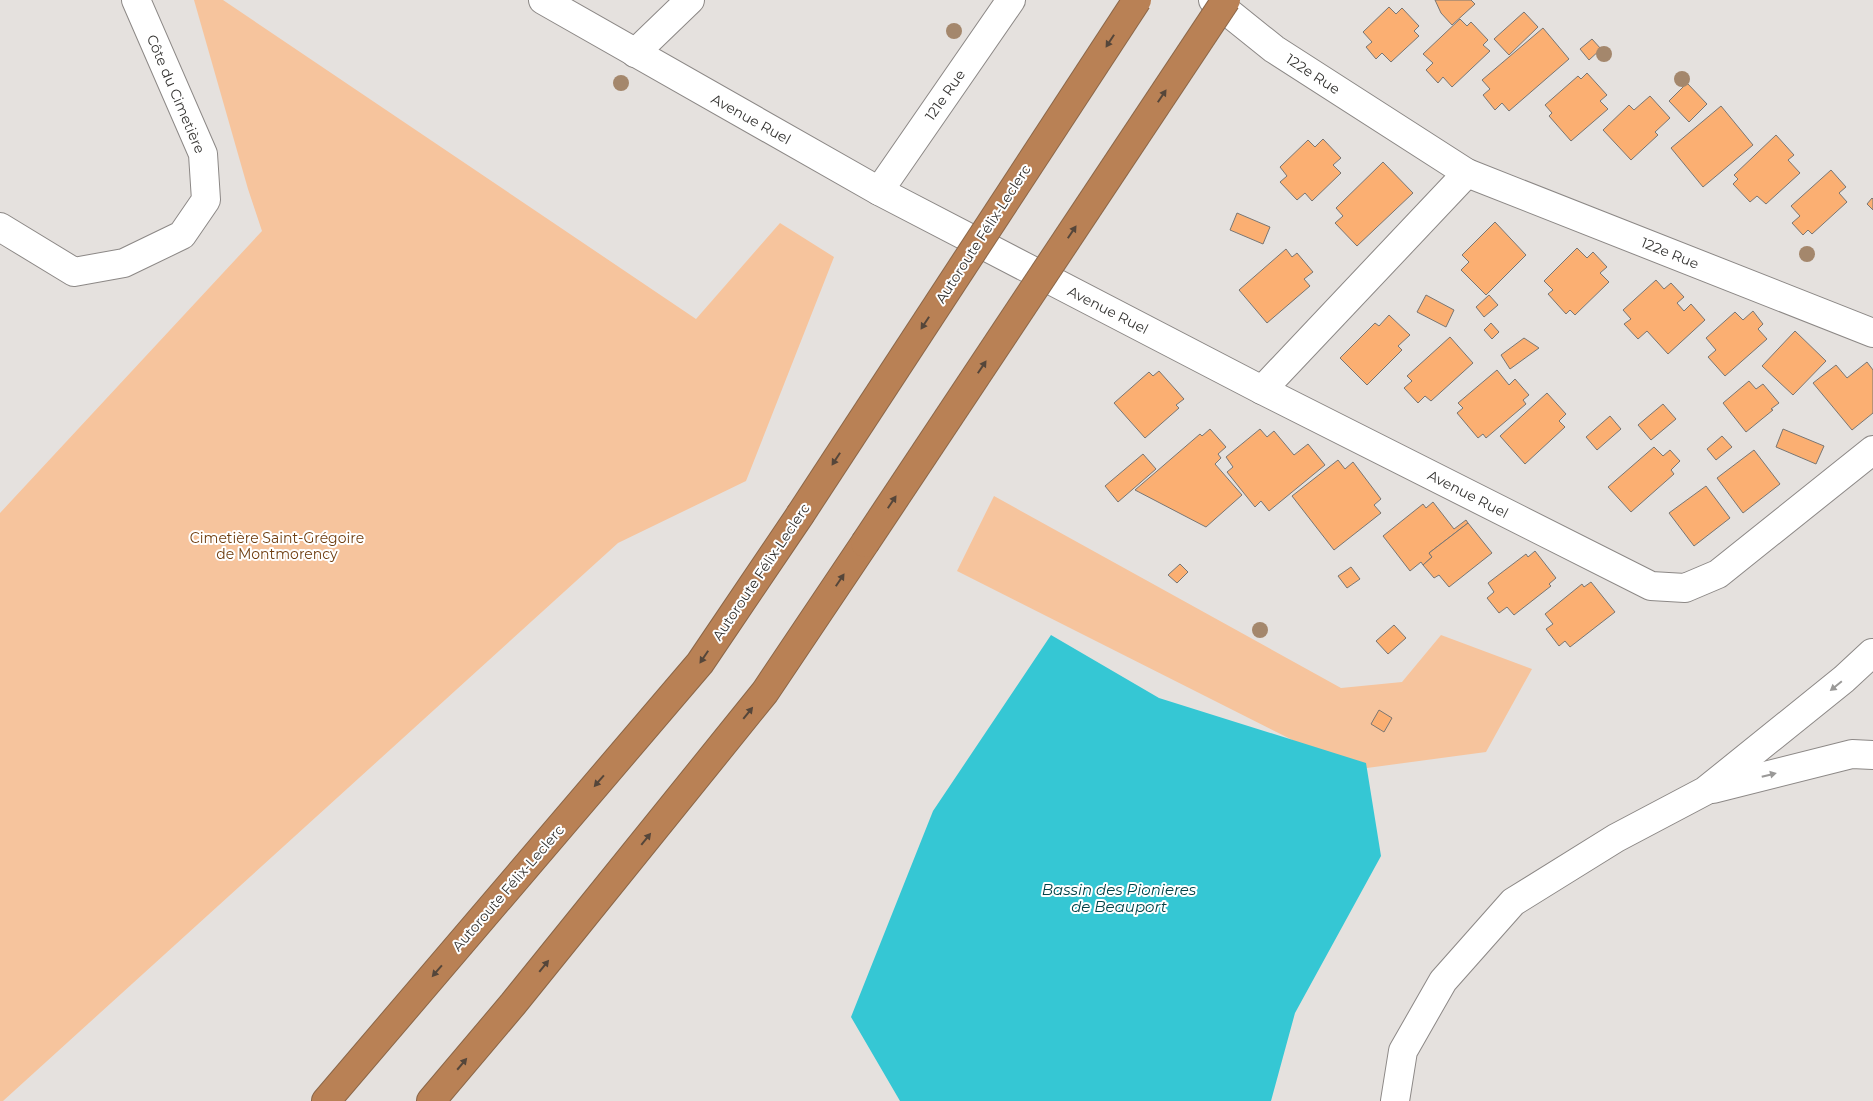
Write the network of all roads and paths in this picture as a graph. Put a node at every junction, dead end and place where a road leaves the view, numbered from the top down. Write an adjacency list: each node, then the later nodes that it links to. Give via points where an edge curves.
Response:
1 (136, 0): 11 (street, Côte du Cimetière, via 204,154 206,200 182,235 124,263 74,272)
2 (544, 0): 8 (street, Avenue Ruel)
3 (690, 0): 8 (street)
4 (1011, 0): 10 (street, 121e Rue)
5 (1137, 0): 18 (highway, Autoroute Félix-Leclerc, one-way to 18, bridge, via 700,664)
6 (1213, 0): 9 (street, 122e Rue, via 1274,49)
7 (1226, 0): 19 (highway, one-way to 7, bridge, via 765,692)
8 (636, 53): 10 (street, Avenue Ruel)
9 (1467, 174): 12 (street, 122e Rue); 13 (street)
10 (879, 191): 13 (street, Avenue Ruel)
11 (6, 231)
12 (1873, 334)
13 (1262, 390): 14 (street, Avenue Ruel, via 1651,586 1685,588 1718,574)
14 (1873, 450)
15 (1873, 653): 17 (street, one-way to 17)
16 (1873, 754): 17 (street, one-way to 16, via 1852,754)
17 (1705, 791): 20 (street, via 1616,838 1513,902 1443,981 1403,1051)
18 (326, 1101)
19 (431, 1101)
20 (1396, 1101)

